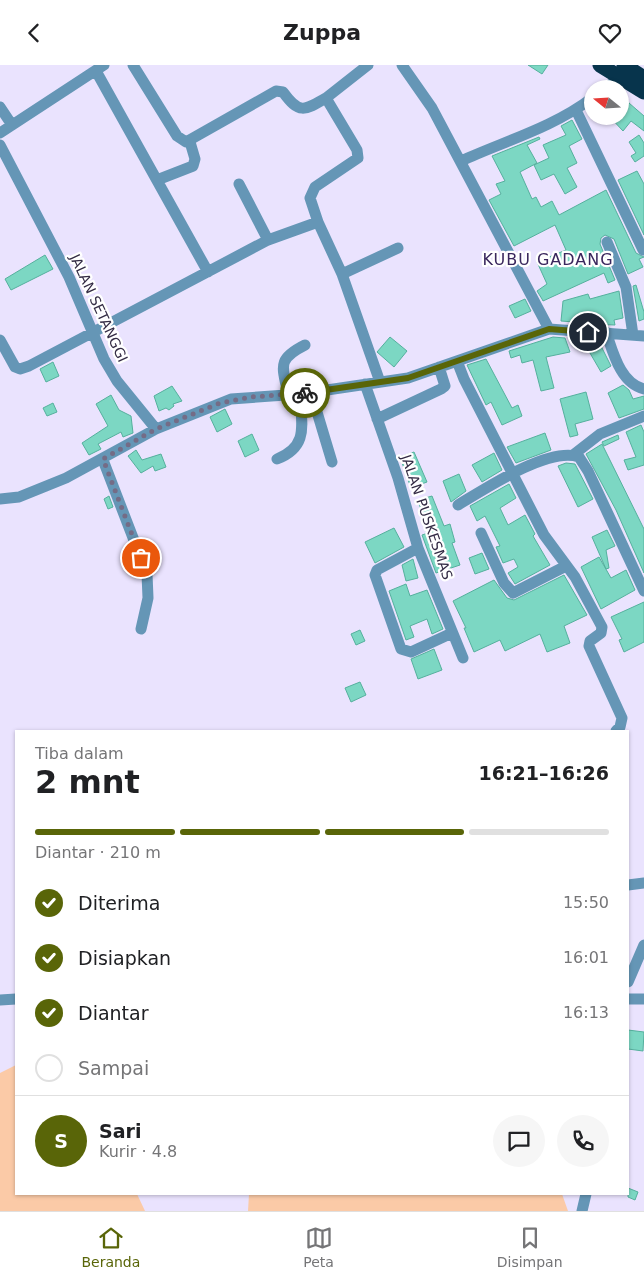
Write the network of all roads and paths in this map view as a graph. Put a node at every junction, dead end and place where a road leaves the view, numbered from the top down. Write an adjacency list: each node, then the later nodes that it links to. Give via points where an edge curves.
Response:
1 (133, 65): 15 (street, via 177,136)
2 (368, 65): 9 (street)
3 (402, 65): 17 (street, via 432,108)
4 (600, 65): 6 (highway)
5 (100, 68): 13 (street); 18 (street)
6 (622, 71): 7 (highway); 8 (highway)
7 (644, 78)
8 (644, 92)
9 (326, 98): 15 (street, via 302,109 290,103 282,91 276,91); 20 (street, via 359,153 355,161 311,192)
10 (584, 104): 12 (street)
11 (0, 107): 13 (street)
12 (576, 110): 17 (street); 24 (street)
13 (12, 125): 14 (street)
14 (0, 133)
15 (190, 141): 18 (street, via 195,159 193,165)
16 (0, 145): 28 (street, JALAN SETANGGI, via 69,277)
17 (461, 161): 27 (street)
18 (157, 180): 25 (street)
19 (238, 184): 21 (street)
20 (318, 222): 21 (street); 26 (street)
21 (268, 240): 25 (street)
22 (607, 242): 30 (street, via 626,287)
23 (398, 248): 26 (street)
24 (643, 250)
25 (208, 272): 28 (street)
26 (342, 274): 35 (street)
27 (549, 329): 29 (street); 33 (street)
28 (93, 331): 31 (street, via 20,369 15,367); 41 (street, JALAN SETANGGI, via 117,381)
29 (606, 332): 30 (street); 37 (street, via 618,366 634,385)
30 (638, 335)
31 (0, 340)
32 (305, 345): 38 (street, via 288,354 284,362)
33 (457, 361): 34 (street); 46 (street)
34 (440, 367): 35 (street, via 408,378); 40 (street, via 445,386)
35 (380, 382): 36 (street)
36 (365, 384): 38 (street); 40 (street, JALAN PUSKESMAS)
37 (644, 389)
38 (300, 393): 41 (street, via 231,399); 44 (street, via 300,440 294,450); 45 (street)
39 (644, 416): 42 (street, via 600,434)
40 (377, 419): 50 (street, JALAN PUSKESMAS)
41 (156, 429): 43 (street)
42 (573, 455): 46 (street, via 560,456); 52 (street, via 588,471)
43 (103, 459): 47 (street, via 19,497); 53 (street, via 148,574 148,598)
44 (277, 459)
45 (332, 462)
46 (513, 472): 48 (street); 51 (street, via 544,535)
47 (0, 499)
48 (458, 505)
49 (481, 533): 51 (street, via 504,583 513,593)
50 (418, 548): 54 (street, JALAN PUSKESMAS); 54 (street, via 376,572 402,649 411,652)
51 (566, 566): 56 (street, via 602,627 601,633 590,641 589,646 622,718)
52 (644, 591)
53 (141, 629)
54 (452, 633): 55 (street, JALAN PUSKESMAS)
55 (463, 658)
56 (617, 730)
57 (644, 883): 58 (street)
58 (629, 885)
59 (644, 945): 60 (street)
60 (629, 980)
61 (0, 999): 62 (street)
62 (15, 999)
63 (629, 999): 64 (street)
64 (644, 999)
65 (586, 1195): 66 (street)
66 (582, 1211)

